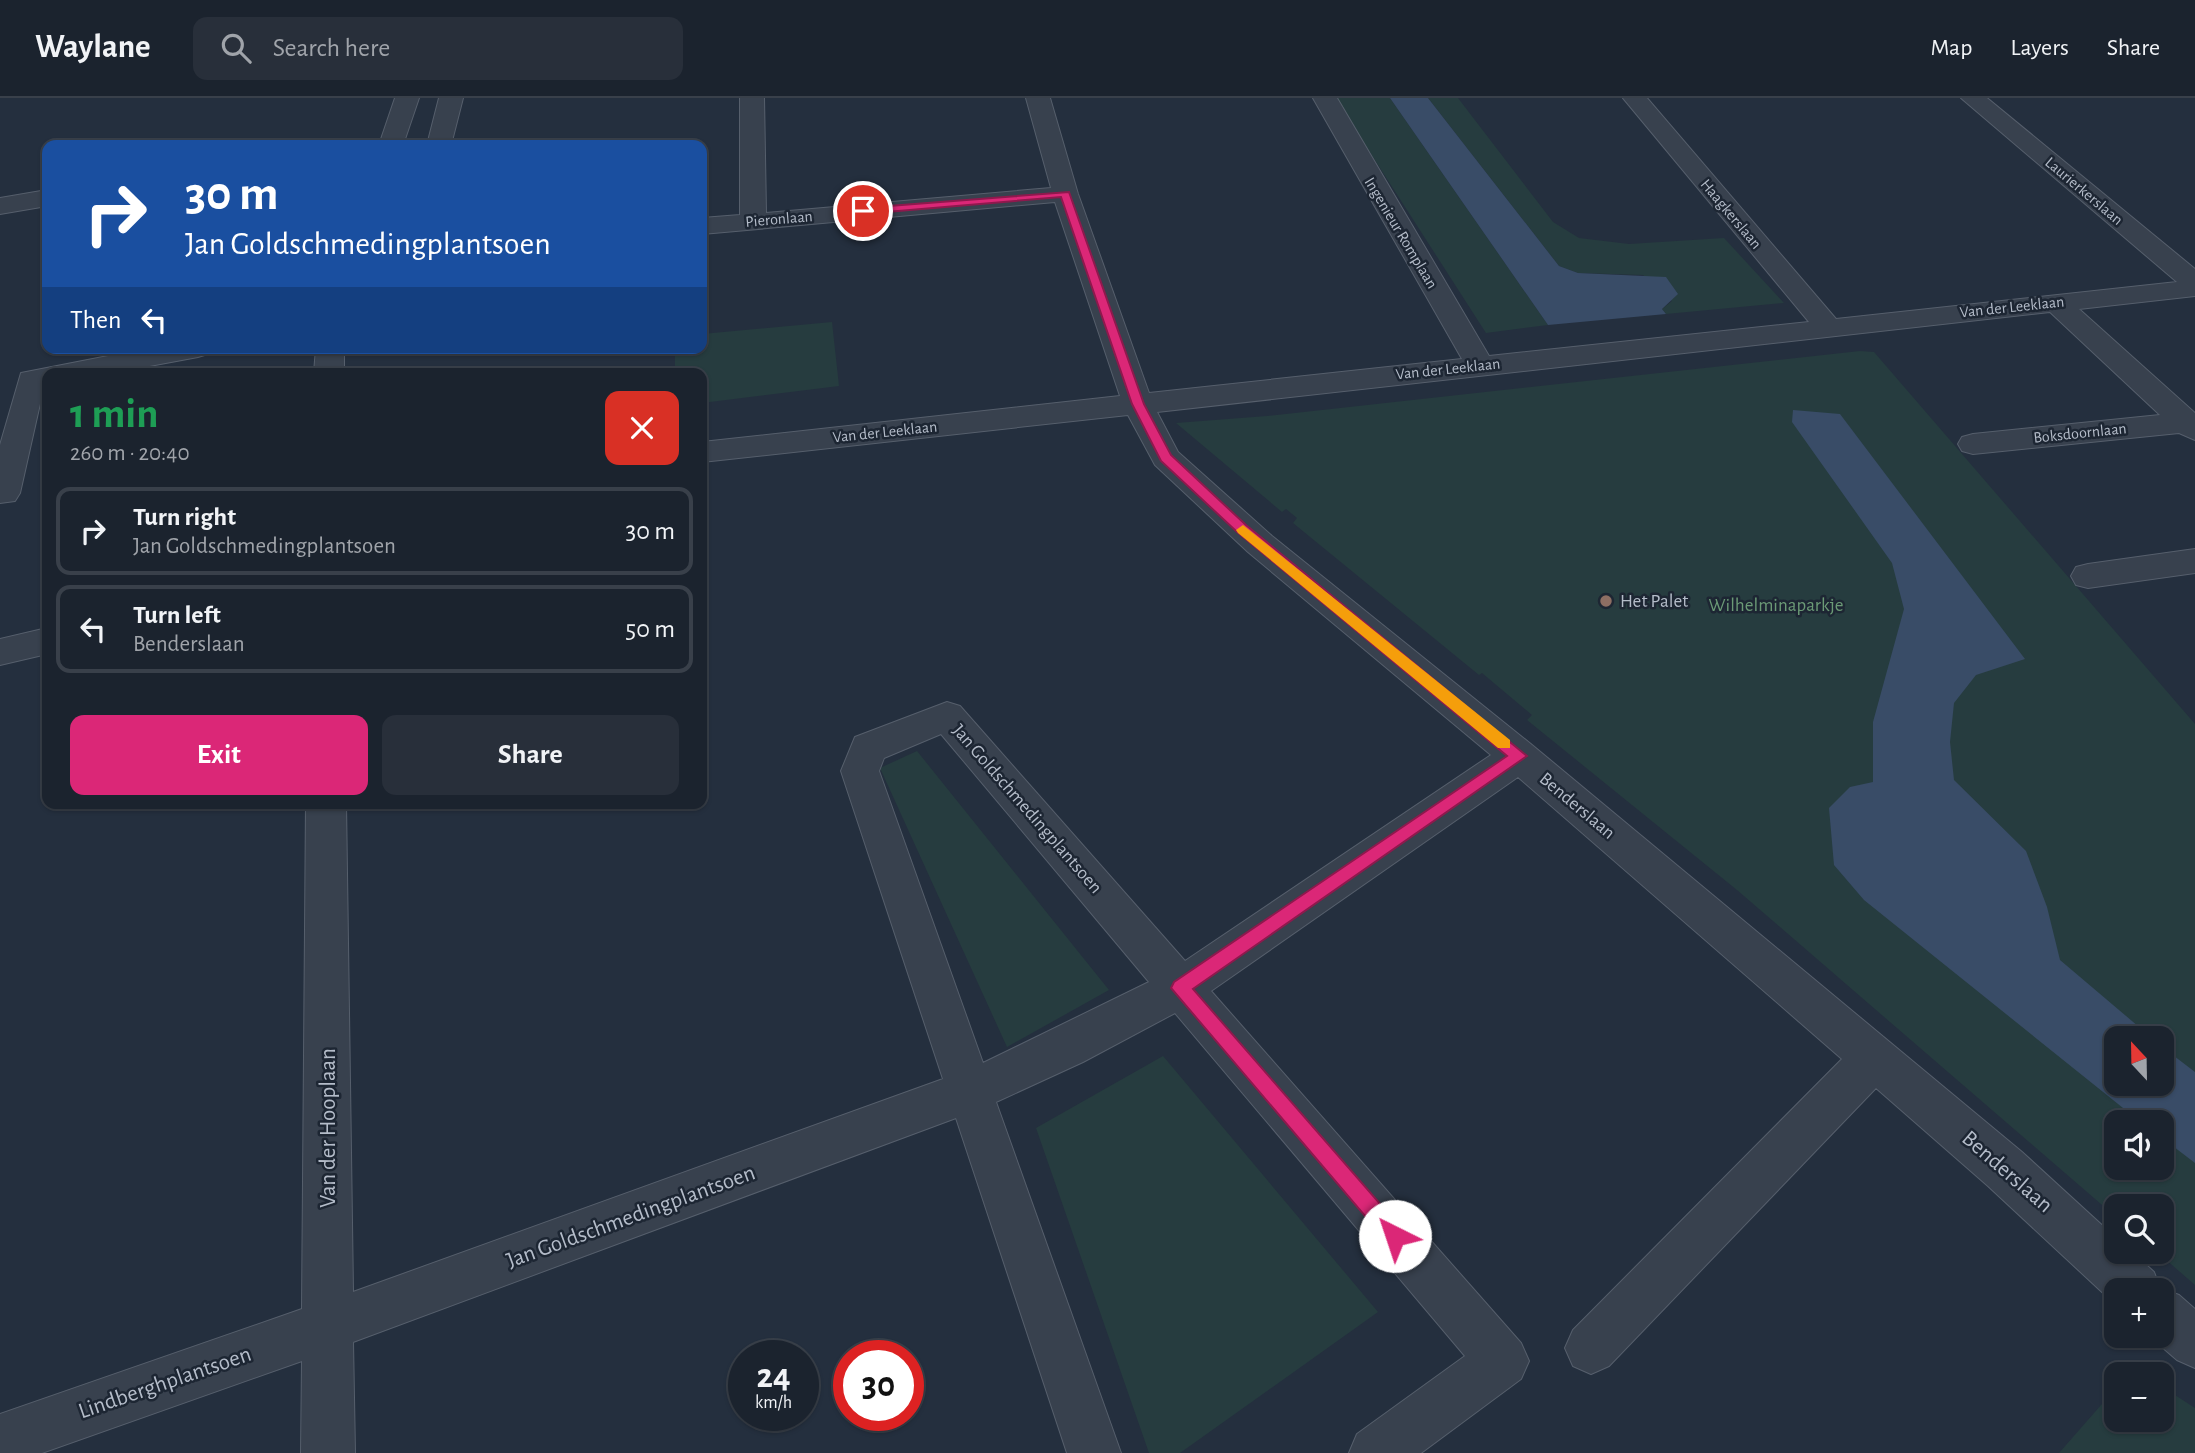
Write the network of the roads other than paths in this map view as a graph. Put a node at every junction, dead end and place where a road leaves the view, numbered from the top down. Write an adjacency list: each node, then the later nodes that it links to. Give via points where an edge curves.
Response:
1 (407, 98): 8 (street)
2 (451, 98): 9 (street)
3 (752, 98): 13 (street)
4 (1038, 98): 10 (street, Benderslaan)
5 (1325, 98): 19 (street, Ingenieur Romplaan)
6 (1635, 98): 17 (street, Haagkerslaan)
7 (1973, 98): 15 (street, Laurierkerslaan)
8 (393, 140)
9 (440, 140)
10 (1065, 194): 13 (street, Pieronlaan); 22 (street, Benderslaan)
11 (42, 199): 12 (street)
12 (0, 206)
13 (752, 222): 14 (street, Pieronlaan)
14 (707, 226)
15 (2195, 285): 16 (street, Van der Leeklaan)
16 (2055, 302): 17 (street, Van der Leeklaan); 23 (street, Boksdoornlaan)
17 (1828, 327): 19 (street, Van der Leeklaan)
18 (166, 354): 20 (street)
19 (1480, 366): 22 (street, Van der Leeklaan)
20 (90, 368)
21 (42, 377): 26 (street, via 31,379)
22 (1138, 404): 25 (street, Van der Leeklaan); 31 (street, Benderslaan, via 1166,458 1222,512)
23 (2191, 426): 24 (street, Boksdoornlaan)
24 (1973, 444)
25 (707, 451)
26 (4, 493)
27 (2195, 561): 28 (street)
28 (2088, 576)
29 (42, 642): 30 (street)
30 (0, 652)
31 (1519, 756): 33 (street, Jan Goldschmedingplantsoen); 34 (street, Benderslaan)
32 (326, 809): 38 (street, Van der Hooplaan)
33 (1180, 988): 35 (street, Jan Goldschmedingplantsoen); 35 (street, Jan Goldschmedingplantsoen, via 947,716 868,748 860,771); 44 (street, Jan Goldschmedingplantsoen, via 1503,1361)
34 (1874, 1058): 36 (street, Benderslaan); 40 (street)
35 (970, 1091): 38 (street, Jan Goldschmedingplantsoen); 43 (street, Jan Goldschmedingplantsoen)
36 (2123, 1278)
37 (2174, 1324): 39 (street)
38 (329, 1325): 41 (street, Lindberghplantsoen); 42 (street, Van der Hooplaan)
39 (2195, 1342)
40 (1591, 1348)
41 (0, 1441)
42 (328, 1453)
43 (1094, 1453)
44 (1376, 1453)

